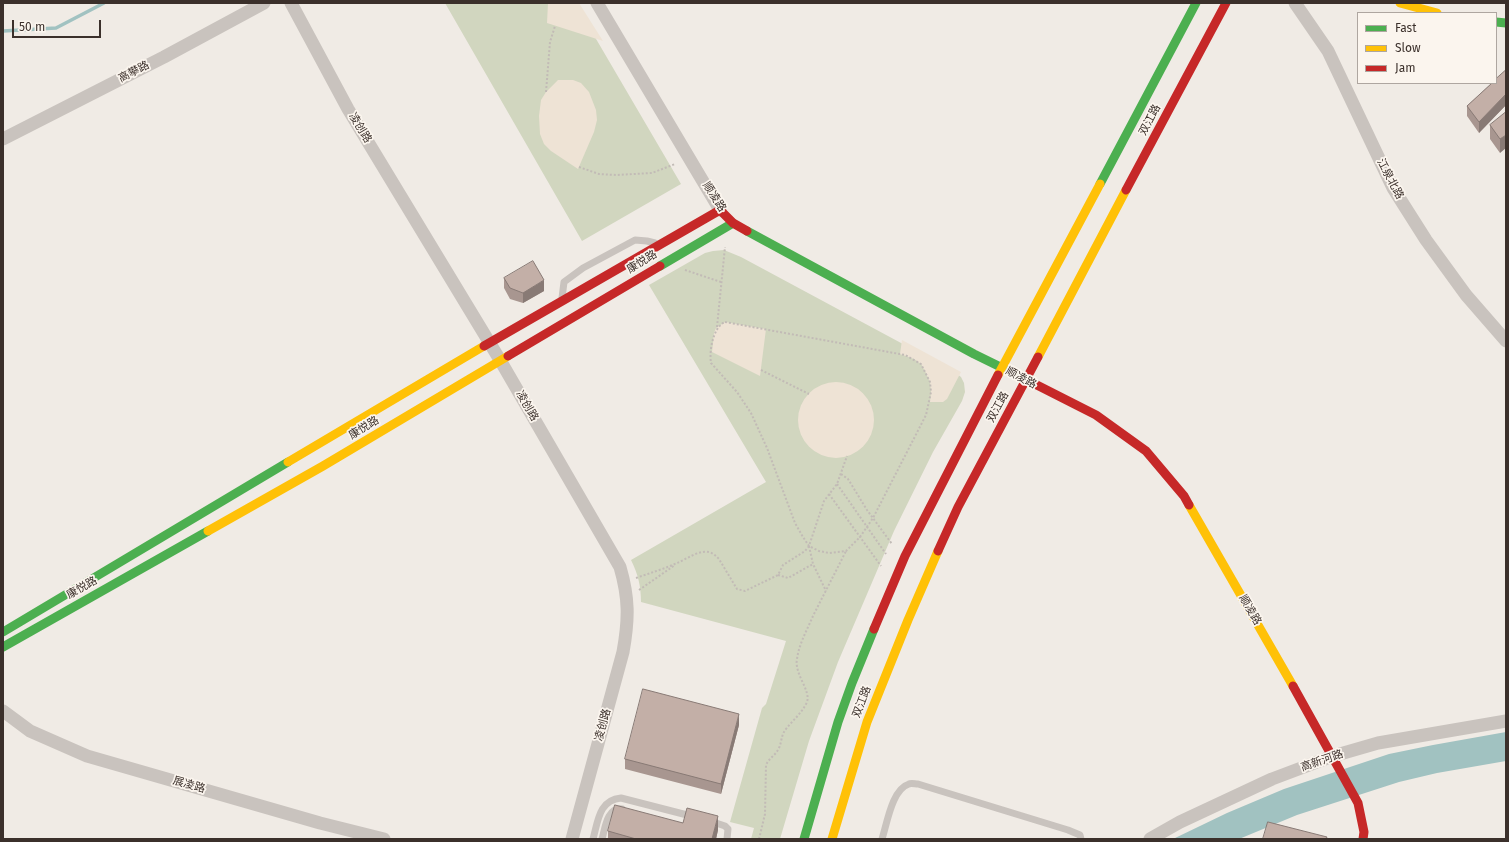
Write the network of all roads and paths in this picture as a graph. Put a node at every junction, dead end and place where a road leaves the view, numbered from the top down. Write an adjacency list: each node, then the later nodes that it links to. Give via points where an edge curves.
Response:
1 (264, 3): 11 (street, 高攀路)
2 (291, 3): 23 (street, 凌创路, via 348,109)
3 (597, 3): 14 (street, 顺凌路)
4 (1196, 3): 25 (street, 双江路)
5 (1226, 3): 27 (street, 双江路)
6 (1295, 3): 22 (street, 江泉北路, via 1328,51 1393,188 1426,240 1466,295)
7 (1400, 3): 8 (street)
8 (1433, 12)
9 (555, 26): 10 (path, via 550,42)
10 (546, 92)
11 (3, 139)
12 (675, 164): 13 (path, via 652,173 616,175 600,174)
13 (579, 167)
14 (720, 210): 15 (street, 顺凌路); 16 (street, 康悦路)
15 (733, 223): 24 (street, 康悦路); 25 (street, 顺凌路)
16 (659, 246): 20 (street, 康悦路); 20 (lane, via 635,240 583,268 564,282)
17 (725, 247): 19 (path)
18 (683, 270): 19 (path)
19 (721, 282): 21 (path)
20 (562, 300): 23 (street, 康悦路)
21 (716, 328): 33 (path, via 725,322 731,322 905,355 921,364 930,382 931,392 926,415); 37 (path, via 711,364 737,392 751,413 770,455 795,523)
22 (1506, 341)
23 (490, 343): 24 (street, 凌创路); 47 (street, 康悦路)
24 (500, 360): 48 (street, 康悦路, via 323,466); 55 (street, 凌创路, via 620,566 626,590 627,632 623,652)
25 (1002, 368): 27 (street, 顺凌路); 60 (street, 双江路, via 899,570 838,722)
26 (761, 370): 28 (path)
27 (1026, 380): 51 (street, 顺凌路, via 1096,415 1146,451 1184,496); 61 (street, 双江路, via 958,507 908,620 867,722)
28 (809, 394)
29 (847, 456): 30 (path)
30 (841, 474): 31 (path); 33 (path, via 848,479)
31 (837, 484): 32 (path); 34 (path)
32 (829, 494): 35 (path); 37 (path, via 824,501)
33 (873, 518): 34 (path); 36 (path)
34 (867, 527): 35 (path); 39 (path)
35 (860, 537): 38 (path); 42 (path)
36 (892, 544)
37 (809, 546): 38 (path, via 829,554); 41 (path); 43 (path, via 783,565)
38 (846, 551): 46 (path)
39 (886, 554)
40 (678, 563): 43 (path, via 696,554 710,552 719,559 737,589 745,591); 44 (path); 45 (path)
41 (813, 564): 43 (path, via 788,578); 46 (path)
42 (881, 566)
43 (778, 575)
44 (636, 578)
45 (638, 590)
46 (826, 591): 59 (path, via 796,660 808,700 785,730 778,750 766,765 765,814)
47 (3, 632)
48 (3, 647)
49 (3, 711): 54 (street, 展凌路, via 30,731 87,756)
50 (1506, 721): 51 (street, 高新河路, via 1378,743)
51 (1333, 756): 53 (street, 顺凌路, via 1358,803); 64 (street, 高新河路, via 1272,779 1180,822)
52 (631, 812): 57 (lane, via 619,809 612,812 608,817)
53 (1363, 836)
54 (384, 839)
55 (572, 839)
56 (593, 839): 58 (lane, via 603,807 607,802 621,798 720,824 728,829)
57 (602, 839)
58 (727, 839)
59 (758, 839)
60 (804, 839)
61 (832, 839)
62 (882, 839): 63 (lane, via 894,800 899,790 908,784 918,784 1068,830 1080,835)
63 (1081, 839)
64 (1150, 839)

